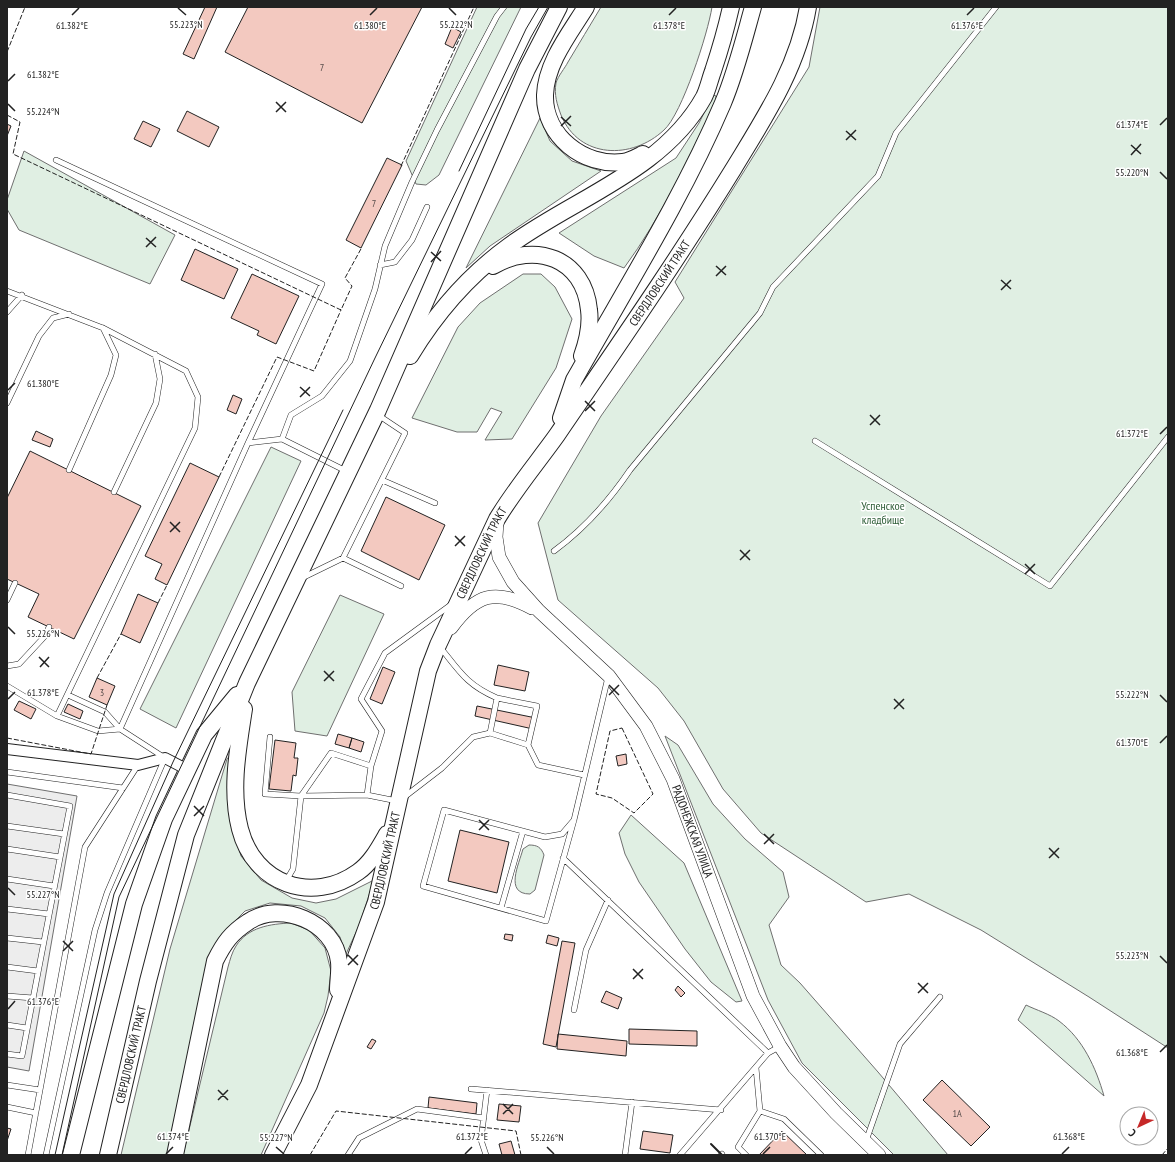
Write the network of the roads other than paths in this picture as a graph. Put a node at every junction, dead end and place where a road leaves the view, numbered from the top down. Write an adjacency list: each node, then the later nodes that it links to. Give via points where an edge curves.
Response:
1 (504, 7): 11 (lane, via 437,130 388,239)
2 (559, 7): 21 (main road, СВЕРДЛОВСКИЙ ТРАКТ, via 527,69)
3 (586, 7): 8 (main road, via 561,48 547,89 548,117 559,137 574,150 594,161 623,162 651,151)
4 (731, 7): 8 (main road, via 705,96)
5 (753, 7): 19 (main road, via 724,101 694,166)
6 (808, 7): 24 (main road, СВЕРДЛОВСКИЙ ТРАКТ, via 796,52 780,93 695,231)
7 (996, 7): 33 (lane, via 896,133 878,176 773,287 760,314 630,470 612,496 570,540)
8 (676, 136): 12 (main road, via 642,164 509,246)
9 (56, 160): 26 (lane, via 322,284)
10 (428, 208): 11 (lane, via 412,240 395,262)
11 (380, 265): 23 (lane, via 368,313 350,361 322,396 291,414)
12 (466, 281): 19 (main road, via 500,262 524,254 547,256 567,264 585,292 589,311 586,343); 21 (main road, via 420,339)
13 (7, 291): 14 (lane)
14 (22, 295): 15 (lane); 16 (lane)
15 (7, 312)
16 (69, 314): 17 (lane); 20 (lane, via 53,318 39,336)
17 (103, 328): 18 (lane); 27 (lane, via 116,355 111,375)
18 (154, 354): 30 (lane, via 160,379 156,403); 47 (lane, via 186,371 198,397 195,428)
19 (574, 380): 24 (main road)
20 (7, 403)
21 (377, 412): 28 (main road, СВЕРДЛОВСКИЙ ТРАКТ); 29 (lane, via 406,433)
22 (1168, 437): 25 (lane, via 1050,586)
23 (282, 439): 26 (lane); 28 (lane)
24 (553, 441): 32 (main road, СВЕРДЛОВСКИЙ ТРАКТ)
25 (815, 441)
26 (248, 443): 50 (lane)
27 (69, 470)
28 (348, 472): 35 (main road, СВЕРДЛОВСКИЙ ТРАКТ)
29 (382, 480): 31 (lane); 34 (lane)
30 (114, 492)
31 (435, 503)
32 (497, 519): 38 (main road, СВЕРДЛОВСКИЙ ТРАКТ); 40 (street, РАДОНЕЖСКАЯ УЛИЦА, via 499,557 513,582)
33 (554, 551)
34 (342, 558): 35 (lane); 37 (lane)
35 (295, 580): 45 (main road, СВЕРДЛОВСКИЙ ТРАКТ)
36 (15, 583): 39 (lane)
37 (401, 586)
38 (460, 598): 42 (main road, СВЕРДЛОВСКИЙ ТРАКТ); 57 (lane, via 385,653 381,659 361,699 382,731)
39 (7, 600)
40 (539, 611): 42 (street, via 520,601 502,596 485,597 462,613); 44 (street, РАДОНЕЖСКАЯ УЛИЦА)
41 (48, 627): 43 (lane, via 45,636 19,664)
42 (438, 645): 48 (lane, via 464,678 479,690); 65 (main road, СВЕРДЛОВСКИЙ ТРАКТ, via 428,671)
43 (7, 666)
44 (609, 676): 60 (lane); 92 (street, РАДОНЕЖСКАЯ УЛИЦА, via 646,726 673,779 753,996)
45 (247, 683): 58 (main road, via 204,735); 75 (main road, via 235,794 241,830 260,865); 110 (main road, СВЕРДЛОВСКИЙ ТРАКТ, via 186,835 148,981)
46 (7, 686): 49 (lane)
47 (68, 695): 49 (lane); 50 (lane, via 105,712)
48 (497, 698): 51 (lane); 53 (lane, via 537,706)
49 (57, 716): 50 (lane, via 98,731)
50 (120, 729): 55 (lane)
51 (490, 733): 53 (lane); 65 (lane, via 473,737 442,768)
52 (270, 737): 64 (lane, via 265,794)
53 (528, 744): 60 (lane, via 538,765)
54 (7, 749): 56 (street)
55 (165, 758): 56 (street); 58 (street); 108 (lane, via 97,922)
56 (138, 765): 61 (lane)
57 (371, 766): 63 (lane); 64 (lane, via 331,753)
58 (188, 770): 109 (main road, via 164,819 134,904)
59 (7, 772): 61 (lane)
60 (584, 775): 67 (lane)
61 (123, 788): 98 (lane, via 85,847)
62 (7, 795): 70 (lane, via 70,806)
63 (367, 795): 64 (lane); 65 (lane)
64 (301, 796): 75 (lane, via 293,869)
65 (399, 801): 66 (main road, СВЕРДЛОВСКИЙ ТРАКТ)
66 (396, 818): 75 (main road, via 375,855 358,872 337,884 318,888); 88 (main road, СВЕРДЛОВСКИЙ ТРАКТ, via 376,902)
67 (574, 820): 69 (lane, via 562,834 545,837); 73 (lane)
68 (7, 826): 70 (lane)
69 (523, 831): 78 (lane); 78 (lane, via 444,810 423,886)
70 (64, 834): 72 (lane)
71 (7, 850): 72 (lane)
72 (60, 857): 76 (lane)
73 (563, 858): 77 (lane); 78 (lane, via 546,921)
74 (7, 879): 76 (lane)
75 (284, 884)
76 (54, 886): 80 (lane)
77 (608, 900): 89 (lane, via 586,950); 93 (lane)
78 (501, 908)
79 (7, 909): 80 (lane)
80 (49, 914): 82 (lane)
81 (7, 938): 82 (lane)
82 (43, 942): 84 (lane)
83 (7, 967): 84 (lane)
84 (38, 971): 87 (lane)
85 (7, 996): 87 (lane)
86 (940, 996): 106 (lane, via 900,1044)
87 (33, 998): 91 (lane)
88 (337, 1006): 111 (main road, via 339,962 332,942 315,924 294,915 270,913 249,921 227,938 215,961); 112 (main road, СВЕРДЛОВСКИЙ ТРАКТ, via 309,1085)
89 (574, 1010)
90 (7, 1025): 91 (lane)
91 (27, 1028): 94 (lane, via 22,1056)
92 (780, 1046): 93 (lane); 106 (street, РАДОНЕЖСКАЯ УЛИЦА, via 794,1067)
93 (768, 1053): 95 (lane)
94 (7, 1054)
95 (756, 1068): 102 (lane); 103 (lane)
96 (7, 1085): 98 (lane)
97 (471, 1089): 99 (lane)
98 (40, 1090): 104 (lane)
99 (487, 1090): 100 (lane); 105 (lane)
100 (632, 1102): 102 (lane); 115 (lane)
101 (7, 1107): 104 (lane)
102 (721, 1110): 116 (lane)
103 (760, 1111): 117 (lane, via 738,1147); 118 (lane, via 784,1119)
104 (36, 1112): 107 (lane)
105 (484, 1118): 113 (lane, via 417,1109 360,1138); 114 (lane, via 481,1140)
106 (866, 1142): 119 (street, РАДОНЕЖСКАЯ УЛИЦА)
107 (28, 1155)
108 (46, 1155)
109 (71, 1155)
110 (108, 1155)
111 (175, 1155)
112 (273, 1155)
113 (348, 1155)
114 (486, 1155)
115 (625, 1155)
116 (680, 1155)
117 (746, 1155)
118 (820, 1155)
119 (879, 1155)

